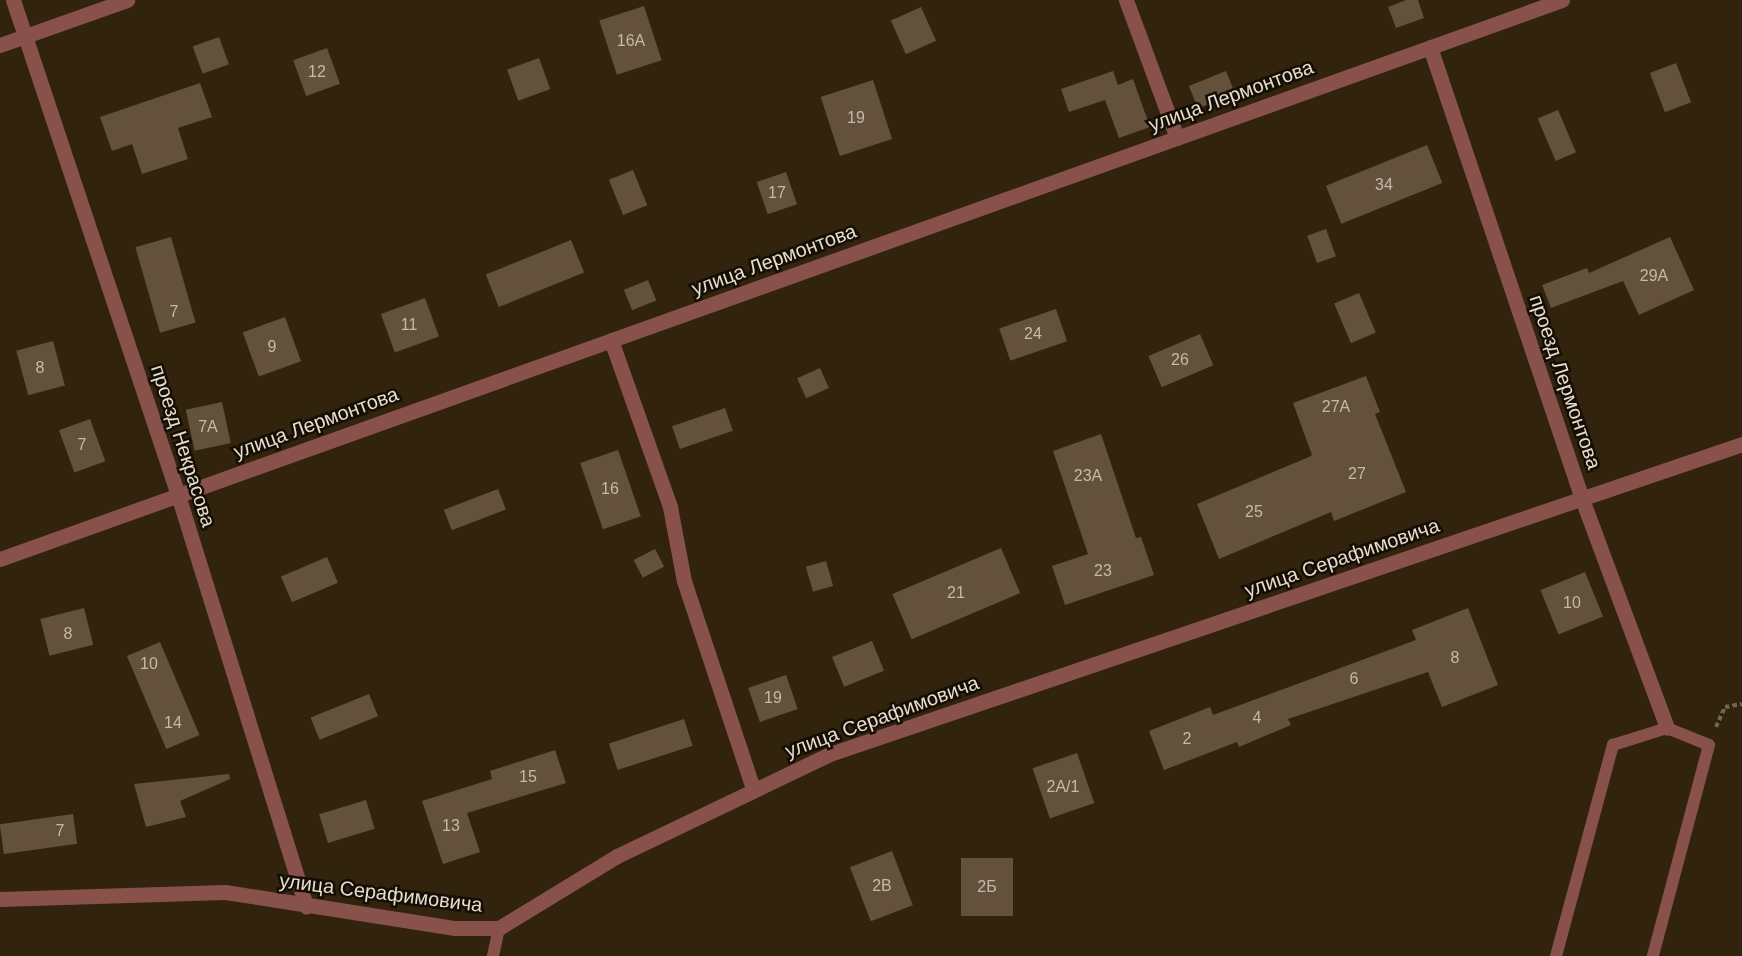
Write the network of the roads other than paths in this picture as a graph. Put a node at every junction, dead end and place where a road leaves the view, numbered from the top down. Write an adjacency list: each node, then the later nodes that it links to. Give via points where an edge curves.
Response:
1 (13, 0): 5 (street, проезд Некрасова)
2 (127, 0): 5 (street)
3 (1126, 0): 8 (street)
4 (1562, 0): 7 (street, улица Лермонтова)
5 (25, 36): 6 (street); 11 (street, проезд Некрасова)
6 (0, 45)
7 (1430, 47): 8 (street, улица Лермонтова); 12 (street, проезд Лермонтова)
8 (1177, 138): 9 (street, улица Лермонтова)
9 (611, 340): 11 (street, улица Лермонтова); 15 (street, via 670,507 684,581)
10 (1742, 444): 12 (street, улица Серафимовича)
11 (178, 495): 13 (street, улица Лермонтова); 17 (street, проезд Некрасова)
12 (1582, 498): 14 (street, проезд Лермонтова); 15 (street, улица Серафимовича, via 830,754)
13 (0, 559)
14 (1667, 728): 20 (lane, via 1613,746); 21 (lane, via 1709,745)
15 (753, 789): 18 (street, улица Серафимовича, via 617,856)
16 (0, 899): 17 (street, улица Серафимовича, via 225,892)
17 (306, 907): 18 (street, улица Серафимовича, via 455,928)
18 (499, 928): 19 (lane)
19 (493, 956)
20 (1556, 956)
21 (1653, 956)

